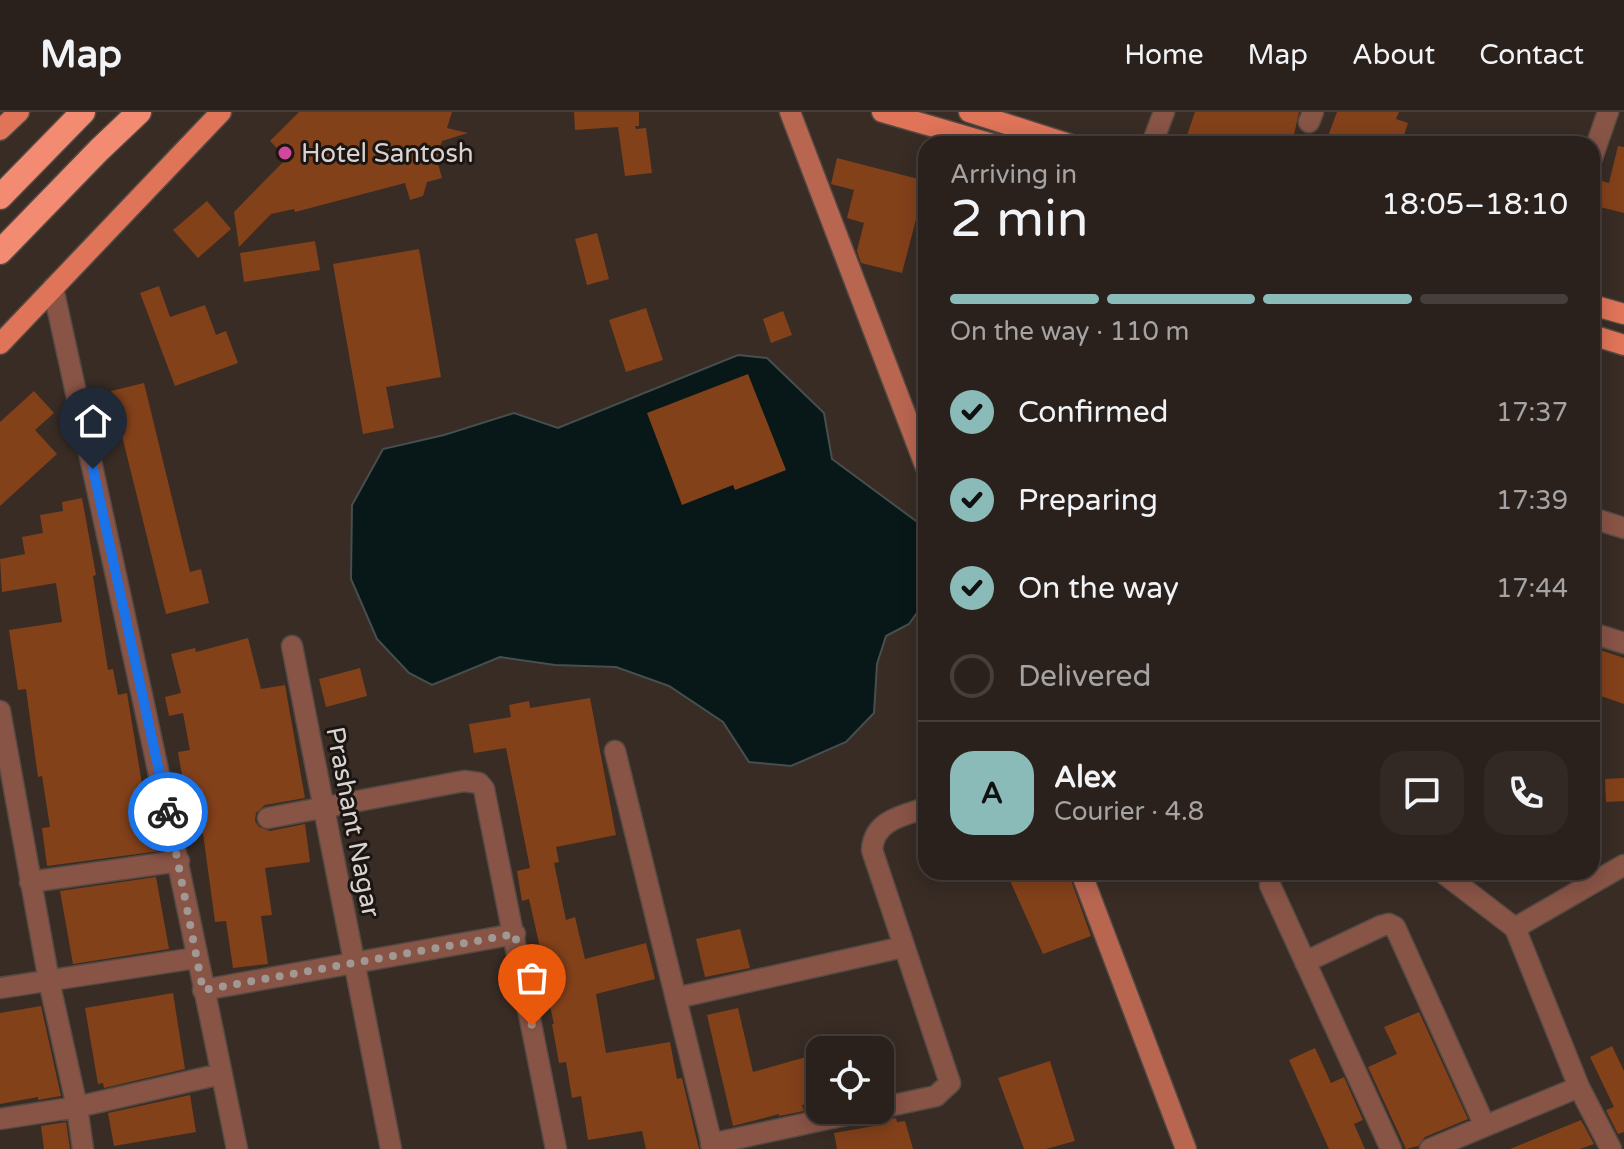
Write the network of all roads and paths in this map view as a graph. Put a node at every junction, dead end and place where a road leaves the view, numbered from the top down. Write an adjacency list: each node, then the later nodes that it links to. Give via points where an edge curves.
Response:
1 (19, 112): 10 (main road)
2 (83, 112): 15 (highway)
3 (139, 112): 16 (highway)
4 (221, 112): 17 (main road)
5 (790, 112): 23 (street)
6 (882, 112): 11 (main road)
7 (969, 112): 12 (main road)
8 (1164, 112): 13 (street)
9 (1608, 112): 14 (street)
10 (0, 130)
11 (965, 136)
12 (1044, 136)
13 (1155, 136)
14 (1600, 136)
15 (0, 197)
16 (0, 252)
17 (53, 288): 21 (main road); 35 (street)
18 (1600, 307): 19 (main road)
19 (1624, 314)
20 (1600, 338): 22 (main road)
21 (0, 344)
22 (1624, 345)
23 (918, 447)
24 (1600, 520): 25 (street)
25 (1624, 528)
26 (1600, 636): 27 (street)
27 (1624, 643)
28 (292, 646): 32 (street, Prashant Nagar)
29 (0, 714): 31 (street)
30 (615, 751): 52 (street)
31 (8, 805): 42 (street)
32 (324, 807): 34 (street); 44 (street, via 464,781 479,783); 48 (street, Prashant Nagar)
33 (918, 811): 45 (street, via 885,823 873,839)
34 (268, 818)
35 (179, 861): 42 (street); 46 (street)
36 (1624, 865): 37 (street)
37 (1600, 879)
38 (1084, 880): 65 (street)
39 (1270, 880): 47 (street)
40 (1452, 880): 43 (street)
41 (1598, 880): 43 (street)
42 (30, 882): 49 (street)
43 (1515, 928): 54 (street)
44 (515, 934): 48 (street); 64 (street)
45 (903, 947): 52 (street); 55 (street, via 950,1083 936,1096)
46 (196, 958): 49 (street); 51 (street)
47 (1305, 962): 59 (street, via 1381,926 1395,927); 66 (street)
48 (354, 963): 51 (street); 63 (street, Prashant Nagar)
49 (49, 981): 50 (street); 56 (street)
50 (0, 988)
51 (203, 990): 53 (street)
52 (676, 998): 60 (street)
53 (221, 1074): 56 (street); 62 (street)
54 (1579, 1087): 59 (street); 68 (street)
55 (894, 1105)
56 (77, 1107): 57 (street); 61 (street)
57 (0, 1119)
58 (810, 1124): 60 (street)
59 (1485, 1126): 67 (street)
60 (712, 1147)
61 (83, 1149)
62 (237, 1149)
63 (391, 1149)
64 (556, 1149)
65 (1186, 1149)
66 (1391, 1149)
67 (1430, 1149)
68 (1611, 1149)

